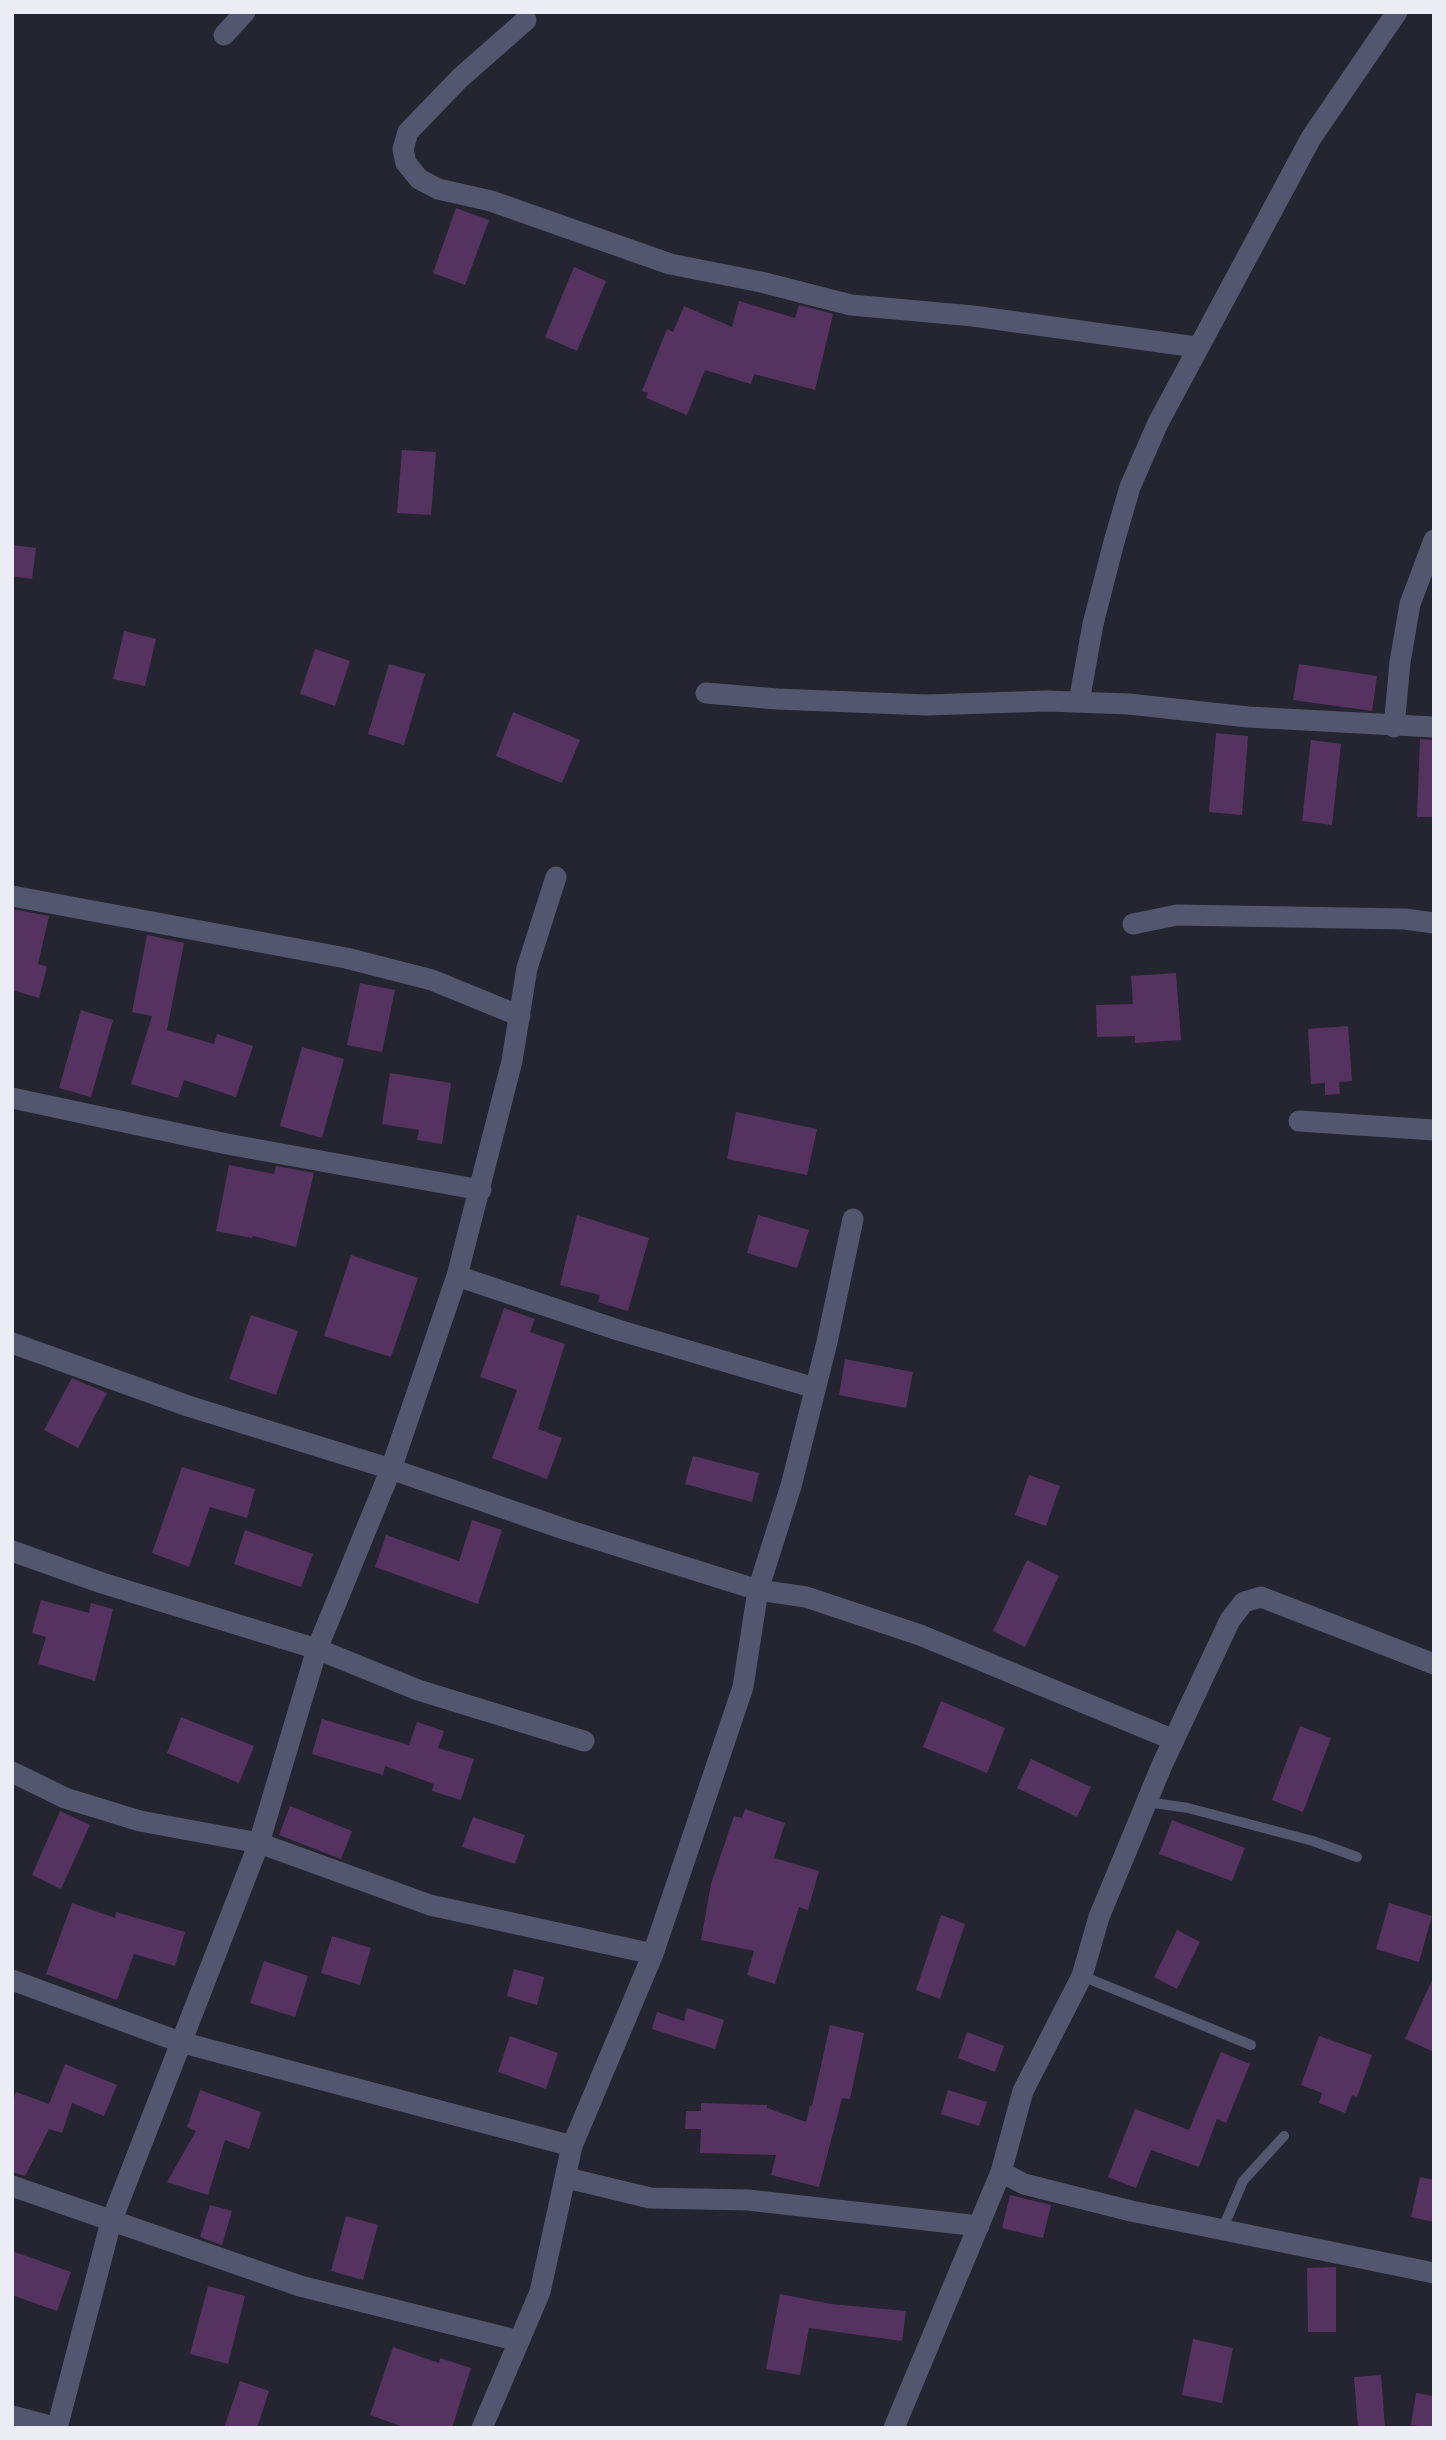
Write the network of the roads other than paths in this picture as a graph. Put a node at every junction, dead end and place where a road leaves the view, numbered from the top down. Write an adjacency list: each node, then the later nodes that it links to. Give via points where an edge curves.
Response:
1 (245, 12): 4 (street)
2 (1397, 12): 5 (street, via 1311,138)
3 (528, 15): 5 (street, via 408,132 403,149 406,163 419,179 670,264 851,305 973,316)
4 (224, 35)
5 (1196, 348): 8 (street, via 1130,487 1093,624)
6 (1434, 540): 9 (street, via 1410,604)
7 (706, 692): 8 (street, via 927,705)
8 (1079, 702): 9 (street)
9 (1394, 727): 10 (street)
10 (1434, 727)
11 (556, 877): 15 (street, via 527,968)
12 (12, 896): 15 (street, via 346,958 432,980)
13 (1434, 923): 14 (street, via 1177,915)
14 (1133, 924)
15 (520, 1016): 19 (street)
16 (12, 1098): 19 (street)
17 (1299, 1121): 18 (street)
18 (1434, 1130)
19 (481, 1190): 21 (street)
20 (853, 1219): 23 (street)
21 (457, 1276): 23 (street); 24 (street)
22 (12, 1342): 24 (street, via 188,1406)
23 (815, 1388): 26 (street, via 791,1486)
24 (391, 1469): 26 (street); 27 (street)
25 (12, 1551): 27 (street)
26 (758, 1590): 29 (street, via 806,1597 920,1635); 35 (street, via 743,1687)
27 (317, 1649): 30 (street, via 418,1690); 33 (street)
28 (1434, 1664): 29 (street, via 1261,1597 1244,1602 1230,1620)
29 (1174, 1740): 32 (street)
30 (584, 1741)
31 (12, 1772): 33 (street, via 65,1798 141,1821)
32 (1147, 1802): 34 (lane, via 1188,1808); 36 (street, via 1099,1917)
33 (259, 1843): 35 (street, via 430,1906); 38 (street)
34 (1357, 1857)
35 (653, 1954): 41 (street)
36 (1082, 1976): 39 (lane); 42 (street, via 1023,2091)
37 (12, 1980): 38 (street)
38 (180, 2042): 41 (street); 45 (street)
39 (1251, 2045)
40 (1284, 2136): 47 (lane, via 1243,2181)
41 (572, 2146): 43 (street)
42 (1001, 2172): 46 (street); 47 (street, via 1024,2184 1130,2211)
43 (567, 2178): 46 (street, via 650,2198 748,2200); 49 (street, via 540,2292)
44 (12, 2186): 45 (street)
45 (111, 2222): 49 (street, via 300,2286); 51 (street)
46 (979, 2226): 53 (street)
47 (1223, 2228): 48 (street)
48 (1434, 2273)
49 (519, 2341): 52 (street)
50 (12, 2416): 51 (street)
51 (57, 2428)
52 (482, 2428)
53 (894, 2428)

